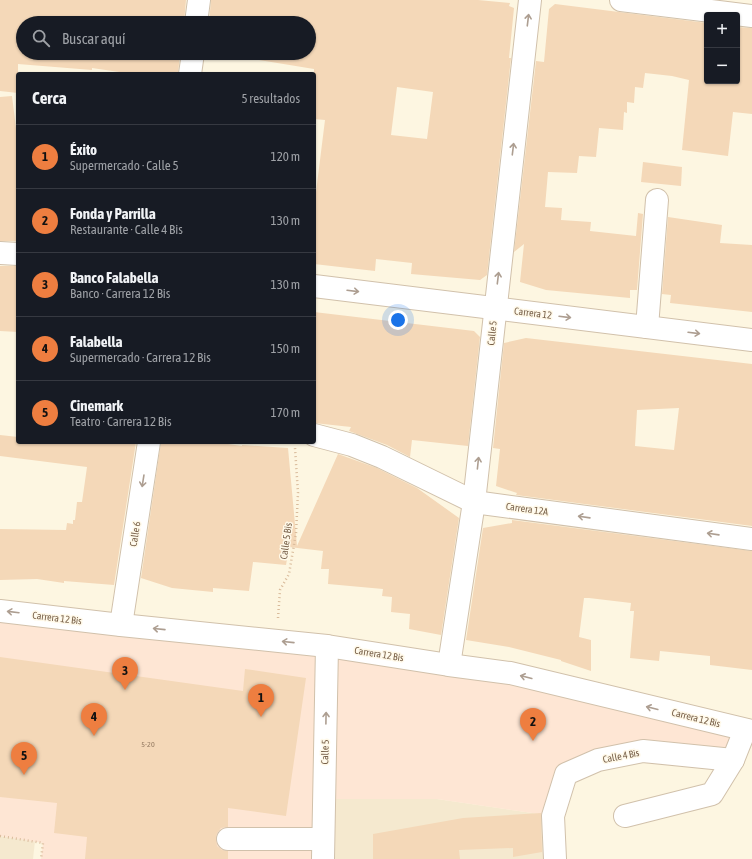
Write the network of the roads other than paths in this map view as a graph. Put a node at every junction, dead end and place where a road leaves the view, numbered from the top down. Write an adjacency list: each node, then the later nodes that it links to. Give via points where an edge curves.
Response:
1 (198, 0): 4 (street)
2 (530, 0): 12 (street, Calle 5, one-way to 2)
3 (621, 0): 5 (street)
4 (197, 16)
5 (752, 16)
6 (192, 60): 7 (street)
7 (190, 72)
8 (657, 200): 13 (street)
9 (0, 252): 10 (street)
10 (16, 254)
11 (316, 286): 12 (street, Carrera 12, one-way to 12)
12 (495, 308): 13 (street, Carrera 12, one-way to 13); 17 (street, Calle 5, one-way to 12)
13 (647, 327): 14 (street, Carrera 12, one-way to 14)
14 (752, 340)
15 (316, 436): 17 (street, Carrera 12A, via 352,445 382,457)
16 (149, 444): 20 (street, Calle 6, one-way to 20)
17 (474, 502): 18 (street, Carrera 12A, one-way to 17); 22 (street, Calle 5)
18 (752, 539)
19 (0, 611): 20 (street, Carrera 12 Bis, one-way to 19)
20 (121, 625): 21 (street, Carrera 12 Bis, one-way to 20)
21 (327, 646): 22 (street, Carrera 12 Bis); 27 (street, Calle 5, one-way to 21)
22 (449, 665): 23 (street, Carrera 12 Bis, one-way to 22, via 510,673)
23 (748, 731): 24 (street)
24 (733, 760): 25 (street, via 712,794); 28 (street, Calle 4 Bis, via 643,751 598,760 566,774 553,816)
25 (625, 816)
26 (228, 839): 27 (street)
27 (323, 849)
28 (555, 859)

